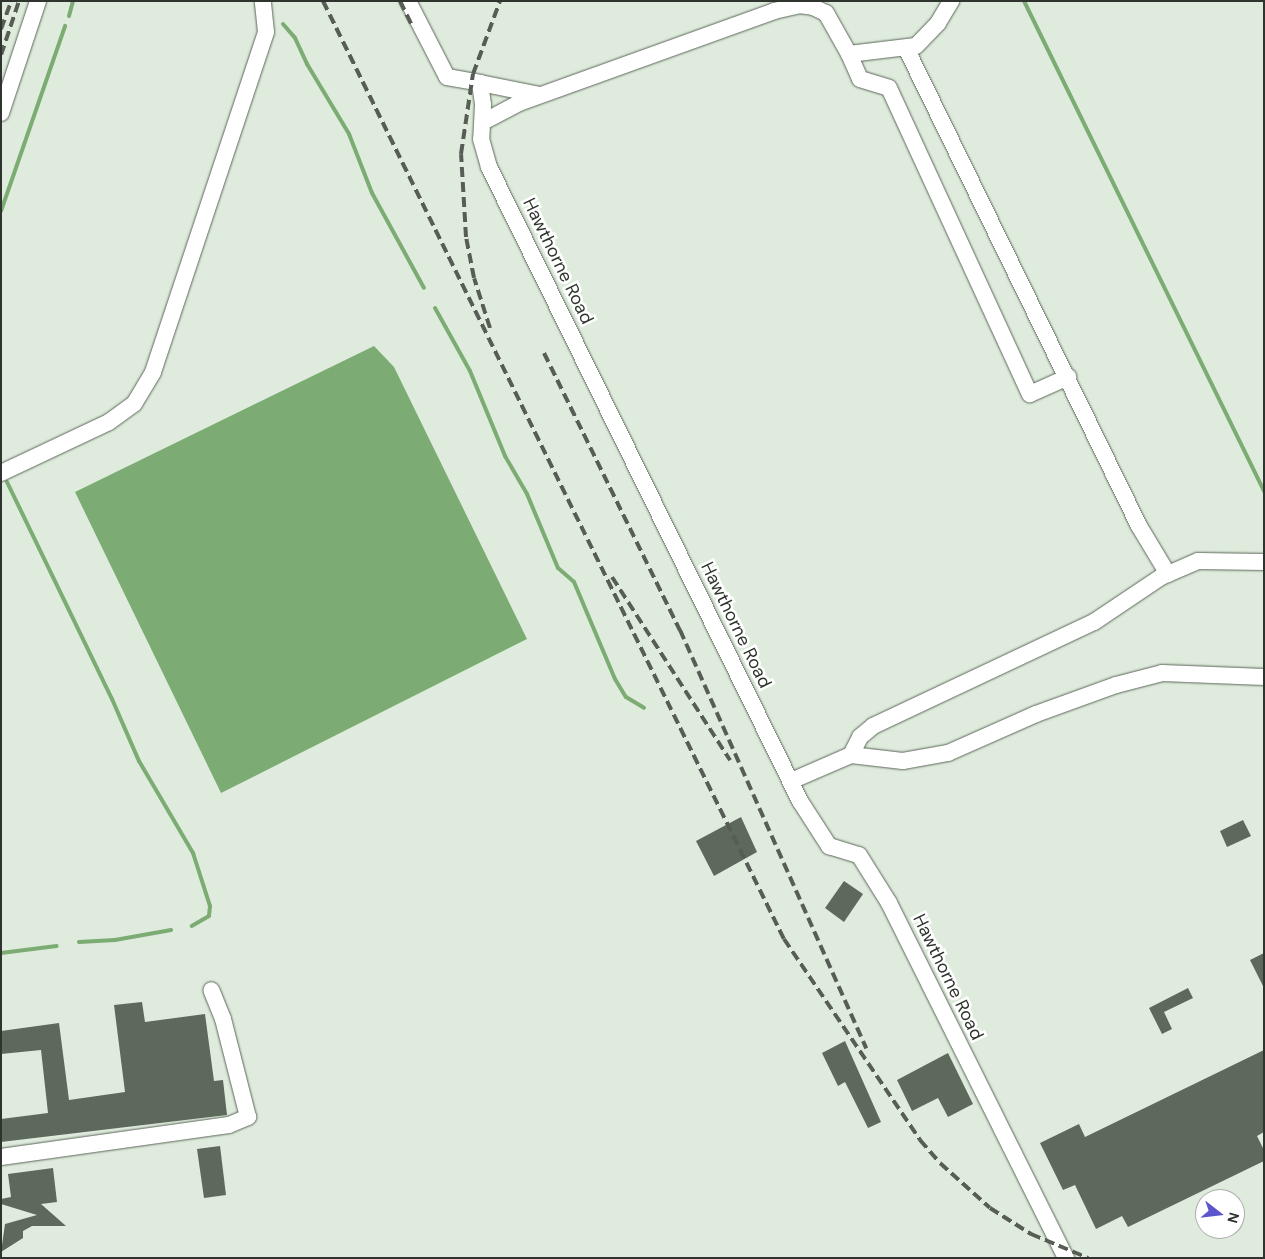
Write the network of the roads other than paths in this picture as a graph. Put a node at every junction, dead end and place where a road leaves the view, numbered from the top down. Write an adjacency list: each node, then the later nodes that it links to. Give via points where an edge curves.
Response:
1 (38, 1): 9 (street)
2 (263, 1): 12 (street, via 266,32 153,372 134,404 108,422)
3 (408, 1): 7 (street, via 447,77)
4 (950, 1): 5 (street, via 938,23 916,46)
5 (906, 48): 6 (street); 11 (street)
6 (849, 54): 8 (street, via 826,13 799,5 741,21); 11 (street, via 860,79 889,88 1030,394)
7 (480, 83): 8 (street); 10 (street, Hawthorne Road)
8 (543, 96): 10 (street, via 501,111)
9 (1, 113)
10 (483, 122): 17 (street, Hawthorne Road, via 481,140 489,167)
11 (1068, 377): 14 (street, via 1138,526)
12 (1, 473)
13 (1264, 562): 14 (street, via 1198,561)
14 (1168, 574): 16 (street, via 1094,622 874,726 860,737)
15 (1264, 677): 16 (street, via 1162,673 1116,685 1036,714 948,753 903,761)
16 (851, 754): 17 (street)
17 (791, 781): 20 (street, Hawthorne Road, via 829,846 859,855 889,903)
18 (211, 990): 19 (street, via 223,1019 248,1117 229,1125)
19 (1, 1157)
20 (1066, 1258)

